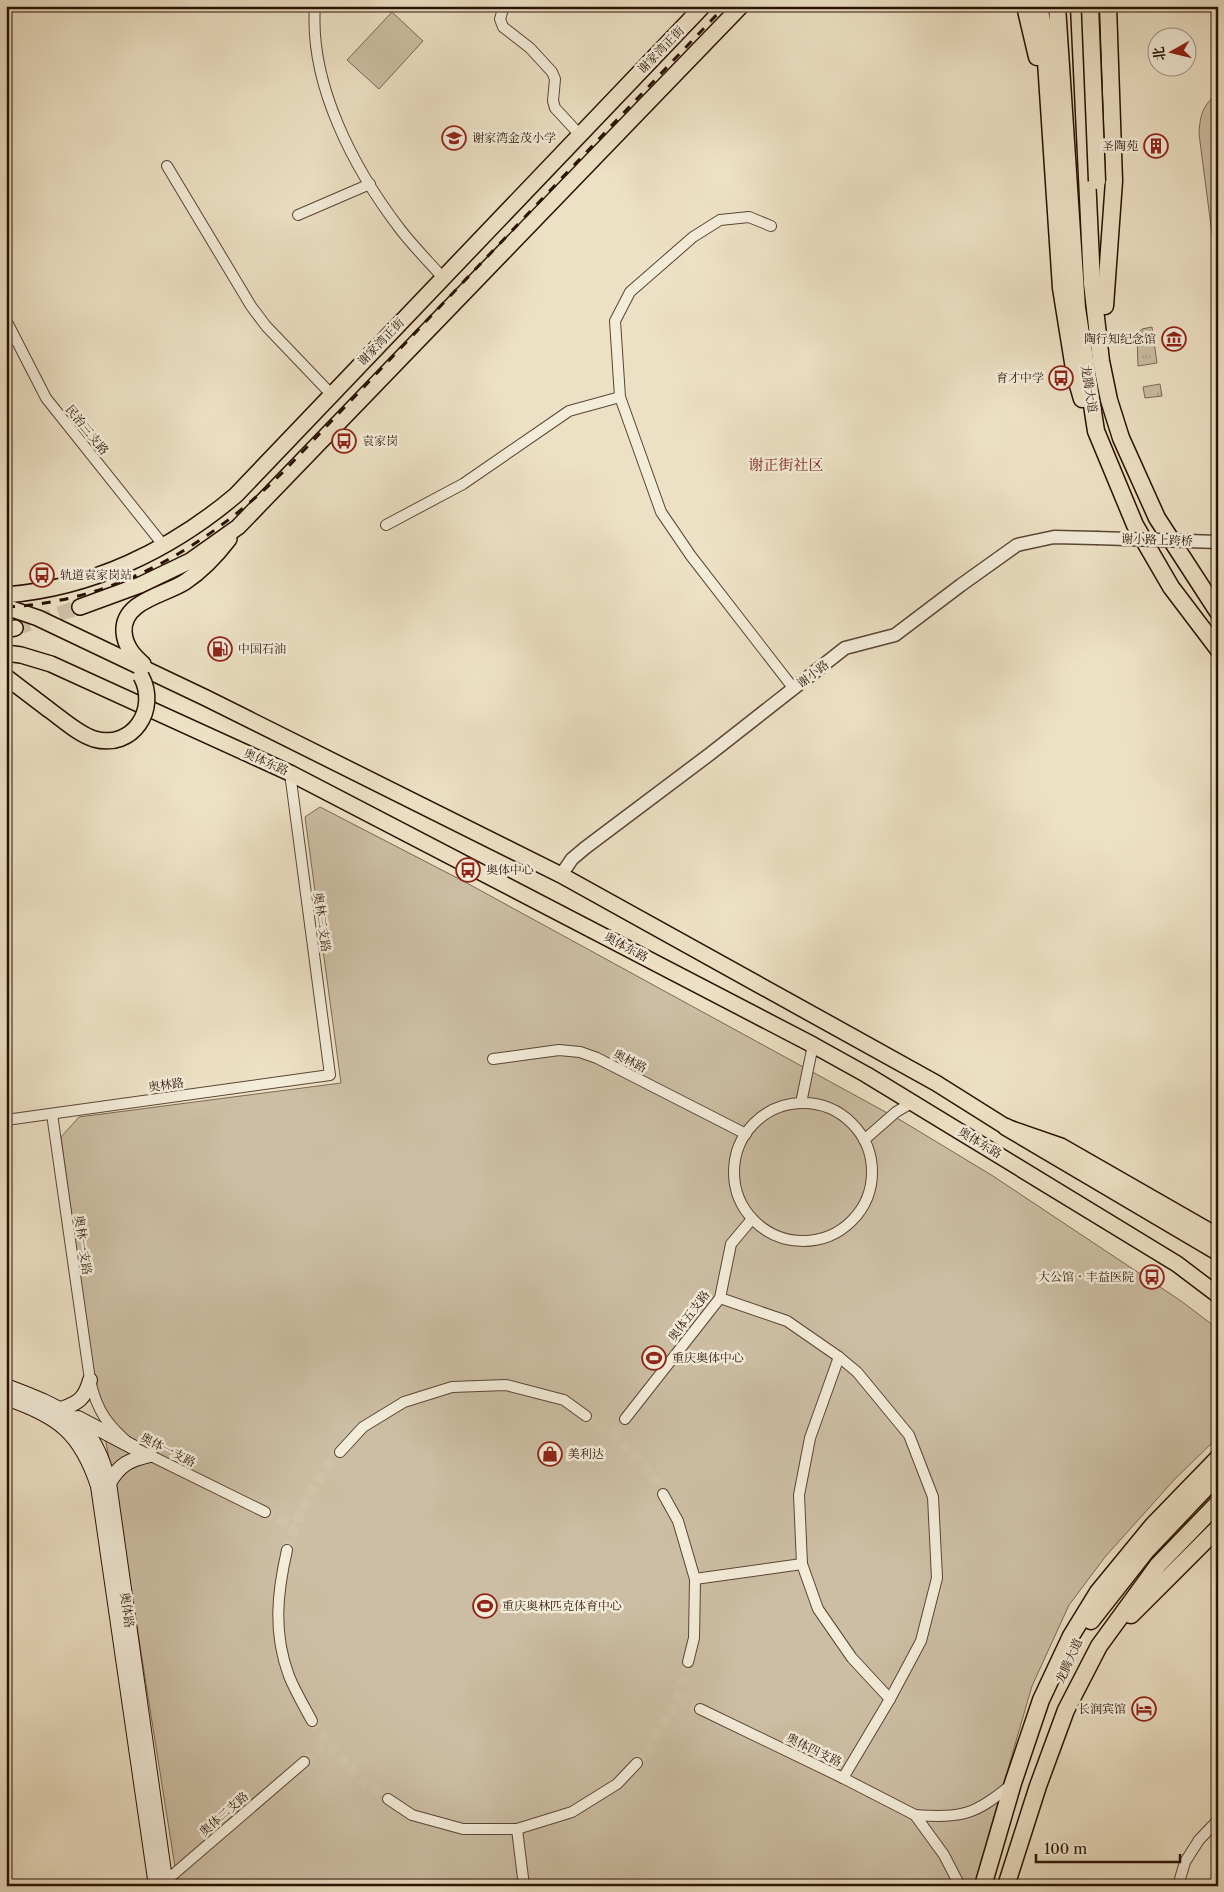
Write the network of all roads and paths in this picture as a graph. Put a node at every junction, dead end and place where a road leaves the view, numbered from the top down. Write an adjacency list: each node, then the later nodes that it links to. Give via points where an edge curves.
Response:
1 (315, 6): 13 (street, via 319,68 328,99)
2 (504, 6): 11 (street, via 500,19 503,27 530,48 552,72 555,108)
3 (703, 6): 11 (main road, 谢家湾正街)
4 (741, 6): 26 (main road, 谢家湾正街)
5 (1025, 6): 20 (highway, via 1036,49 1051,266)
6 (1039, 6): 20 (highway, via 1044,30 1061,288)
7 (1057, 6): 18 (highway, 龙腾大道)
8 (1079, 6): 21 (highway, 龙腾大道, via 1092,284)
9 (1090, 6): 17 (highway, bridge)
10 (1108, 6): 17 (highway, via 1114,181)
11 (580, 135): 16 (main road, 谢家湾正街)
12 (166, 166): 22 (street, via 251,306)
13 (370, 184): 14 (street); 16 (street, via 402,231)
14 (298, 216)
15 (771, 226): 23 (street, via 749,217 720,220 693,237 630,292 615,321)
16 (443, 278): 22 (main road, 谢家湾正街)
17 (1105, 306): 21 (highway)
18 (1077, 308): 20 (highway); 24 (highway, 龙腾大道)
19 (6, 320): 29 (street, 民治三支路, via 46,398)
20 (1071, 349): 24 (highway, via 1075,375)
21 (1100, 361): 33 (highway, 龙腾大道, via 1121,438 1156,518)
22 (331, 394): 29 (main road, 谢家湾正街, via 236,495 206,520)
23 (620, 397): 25 (street, via 569,411 463,484); 38 (street, via 661,512)
24 (1096, 431): 34 (highway, 龙腾大道, via 1135,525 1171,587)
25 (386, 525)
26 (238, 527): 32 (main road, 谢家湾正街, via 190,560 140,585); 36 (main road, via 199,572 129,614 124,629 128,647)
27 (1096, 538): 28 (street, 谢小路上跨桥, bridge); 38 (street, 谢小路, via 1054,537 1017,545 895,635 845,648)
28 (1218, 542)
29 (164, 546): 30 (main road, 谢家湾正街, via 85,580 49,589)
30 (6, 594)
31 (6, 607): 36 (main road, via 38,618 127,661)
32 (80, 607)
33 (1218, 612)
34 (1218, 649)
35 (6, 653): 39 (main road, 奥体东路, via 51,664)
36 (146, 674): 37 (main road, bridge, via 147,706 137,727 120,738 104,740 83,734); 40 (main road)
37 (6, 677)
38 (794, 689): 40 (street, 谢小路, via 585,848)
39 (290, 773): 41 (main road, 奥体东路); 43 (street, 奥林二支路)
40 (560, 875): 48 (main road, via 936,1083)
41 (813, 1045): 44 (street); 45 (main road, 奥体东路)
42 (493, 1060): 49 (street, 奥林路, via 559,1050 580,1052)
43 (330, 1075): 46 (street, 奥林路)
44 (801, 1102): 49 (street, via 779,1107 760,1117); 50 (street, via 822,1105 842,1115)
45 (913, 1102): 50 (street, via 896,1112); 54 (main road, 奥体东路, via 1177,1264)
46 (52, 1114): 47 (street, 奥林路); 57 (street, 奥林一支路)
47 (6, 1120)
48 (1006, 1126): 52 (main road, via 1062,1146); 53 (highway)
49 (746, 1134): 51 (street, via 736,1154 734,1178 740,1200)
50 (864, 1140): 51 (street, via 872,1175 868,1198 856,1218 838,1232 816,1240 792,1240 770,1233)
51 (752, 1219): 55 (street, 奥体五支路, via 731,1244)
52 (1218, 1236)
53 (1218, 1252)
54 (1218, 1295)
55 (720, 1298): 56 (street, via 787,1321); 62 (street, 奥体五支路)
56 (839, 1357): 74 (street, via 810,1438 799,1495); 78 (street, via 857,1372 909,1436 933,1497 937,1578 921,1641)
57 (90, 1380): 60 (main road, via 84,1396); 63 (street, 奥体一支路, via 105,1420)
58 (6, 1386): 60 (main road, 奥体路)
59 (6, 1398): 90 (main road, 奥体路, via 50,1417 68,1431 92,1466 98,1486)
60 (61, 1409): 63 (main road); 68 (main road, 奥体路, via 92,1439)
61 (586, 1416): 64 (street, via 564,1400 506,1385 452,1387 404,1402 363,1426)
62 (625, 1418)
63 (133, 1447): 65 (street, 奥体一支路)
64 (340, 1452)
65 (150, 1455): 68 (main road, via 124,1464); 71 (street, 奥体一支路)
66 (1218, 1458): 85 (highway, via 1153,1524 1094,1599 1041,1700)
67 (1218, 1475): 81 (highway, 龙腾大道, via 1146,1551 1080,1636 1051,1702)
68 (109, 1483): 90 (main road, 奥体路)
69 (663, 1494): 75 (street, via 678,1521)
70 (1218, 1503): 76 (highway, 龙腾大道, via 1158,1565)
71 (265, 1512)
72 (1218, 1528): 76 (highway)
73 (287, 1550): 80 (street, via 279,1583 277,1618 281,1650 289,1677)
74 (802, 1564): 75 (street); 78 (street, via 818,1610 852,1658)
75 (695, 1579): 77 (street, via 694,1638)
76 (1099, 1646): 95 (highway, 龙腾大道, via 1066,1710)
77 (688, 1662)
78 (890, 1699): 84 (street)
79 (700, 1708): 84 (street, 奥体四支路)
80 (312, 1721)
81 (1031, 1760): 85 (street); 94 (highway, 龙腾大道)
82 (304, 1762): 90 (street, 奥体二支路)
83 (637, 1763): 89 (street, via 617,1784 572,1812)
84 (843, 1778): 87 (street, 奥体四支路)
85 (1013, 1783): 87 (street, via 972,1812 957,1816); 93 (highway)
86 (388, 1799): 89 (street, via 412,1815 463,1829)
87 (915, 1815): 92 (street, via 944,1855)
88 (1218, 1820): 96 (street, via 1199,1840 1185,1862)
89 (517, 1829): 91 (street)
90 (162, 1885)
91 (524, 1886)
92 (960, 1886)
93 (983, 1886)
94 (991, 1886)
95 (1006, 1886)
96 (1178, 1886)

